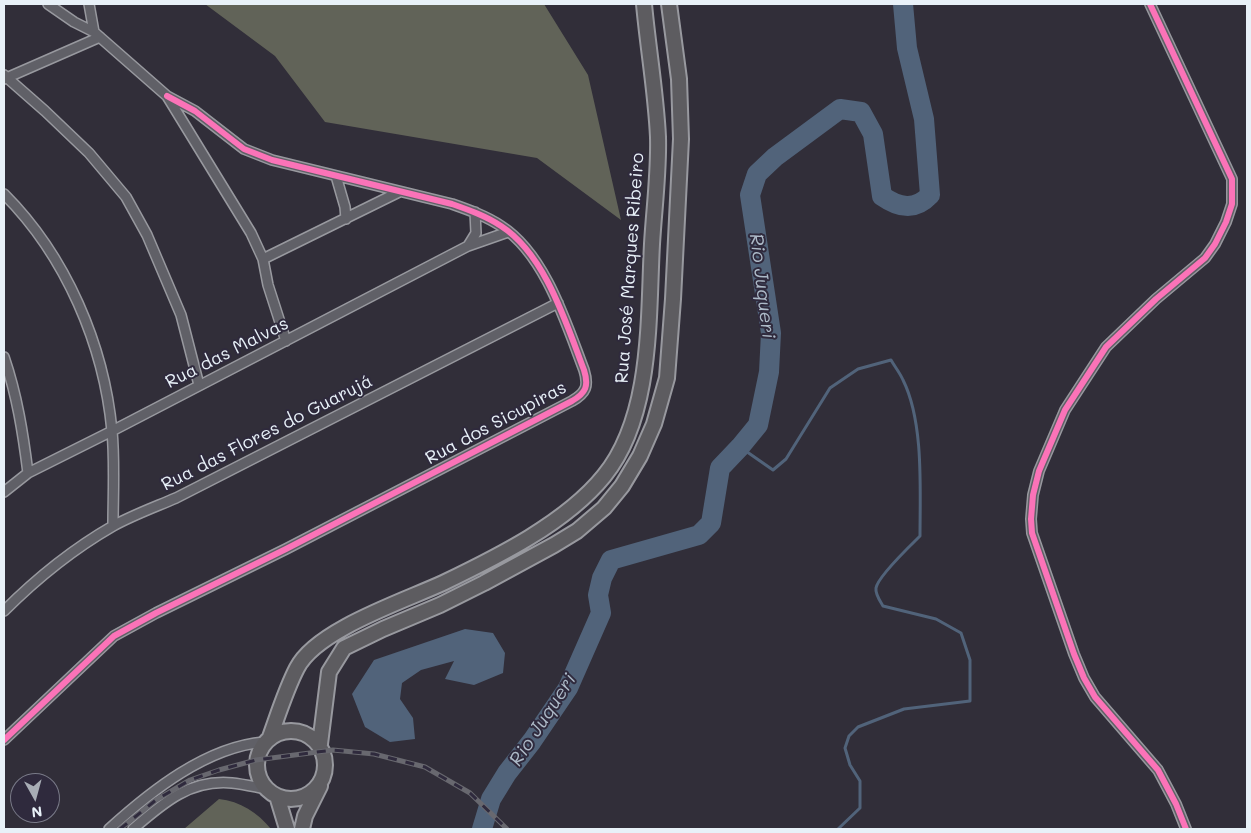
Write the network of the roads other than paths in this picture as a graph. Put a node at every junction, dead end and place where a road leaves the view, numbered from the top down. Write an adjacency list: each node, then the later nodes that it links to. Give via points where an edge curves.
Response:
1 (48, 4): 6 (street)
2 (89, 4): 6 (street)
3 (644, 4): 27 (main road, Rua José Marques Ribeiro, via 658,138 657,172 644,374 635,418 622,448 606,474 588,494 557,519 475,567 335,632 323,641 297,666)
4 (669, 4): 28 (main road, via 679,79 681,139 673,299 667,378 654,424 640,456 604,508 577,531 484,583 344,648 329,672)
5 (1150, 4): 35 (street, via 1232,180 1232,204 1215,244 1205,258 1106,347 1065,410 1040,471 1033,494 1031,519 1032,533 1084,678 1095,697 1158,770)
6 (97, 34): 7 (street); 8 (street)
7 (5, 77): 20 (street, via 89,153 126,197 147,235 181,315)
8 (167, 96): 9 (street, Rua dos Sicupiras, via 195,112 244,149 272,160); 16 (street, via 250,233)
9 (336, 176): 10 (street, Rua dos Sicupiras); 13 (street)
10 (399, 192): 12 (street, Rua dos Sicupiras); 13 (street)
11 (4, 194): 21 (street, via 30,224 64,273 88,326)
12 (475, 212): 14 (street, Rua dos Sicupiras); 15 (street, via 476,233)
13 (346, 218): 16 (street)
14 (508, 232): 15 (street, Rua das Malvas); 17 (street, Rua dos Sicupiras, via 529,252)
15 (468, 246): 18 (street, Rua das Malvas)
16 (262, 259): 18 (street)
17 (558, 303): 24 (street, Rua das Flores do Guarujá, via 176,498); 26 (street, Rua dos Sicupiras, via 586,378 586,388 581,395 114,636)
18 (286, 341): 20 (street, Rua das Malvas)
19 (4, 357): 22 (street, via 23,432)
20 (200, 385): 21 (street, Rua das Malvas)
21 (112, 431): 22 (street, Rua das Malvas); 24 (street)
22 (28, 473): 23 (street, Rua das Malvas)
23 (4, 492)
24 (113, 526): 25 (street, Rua das Flores do Guarujá, via 30,585)
25 (4, 611)
26 (4, 740)
27 (267, 740): 28 (main road, via 283,732 297,731 310,735); 30 (main road, via 256,760 258,776); 31 (street, via 233,748 183,772)
28 (320, 744): 29 (main road, via 326,767)
29 (322, 782): 30 (main road, via 310,793 294,798); 34 (main road)
30 (272, 793): 32 (street, via 233,783 199,786 175,796); 33 (main road)
31 (109, 829)
32 (134, 829)
33 (286, 829)
34 (302, 829)
35 (1186, 829)

